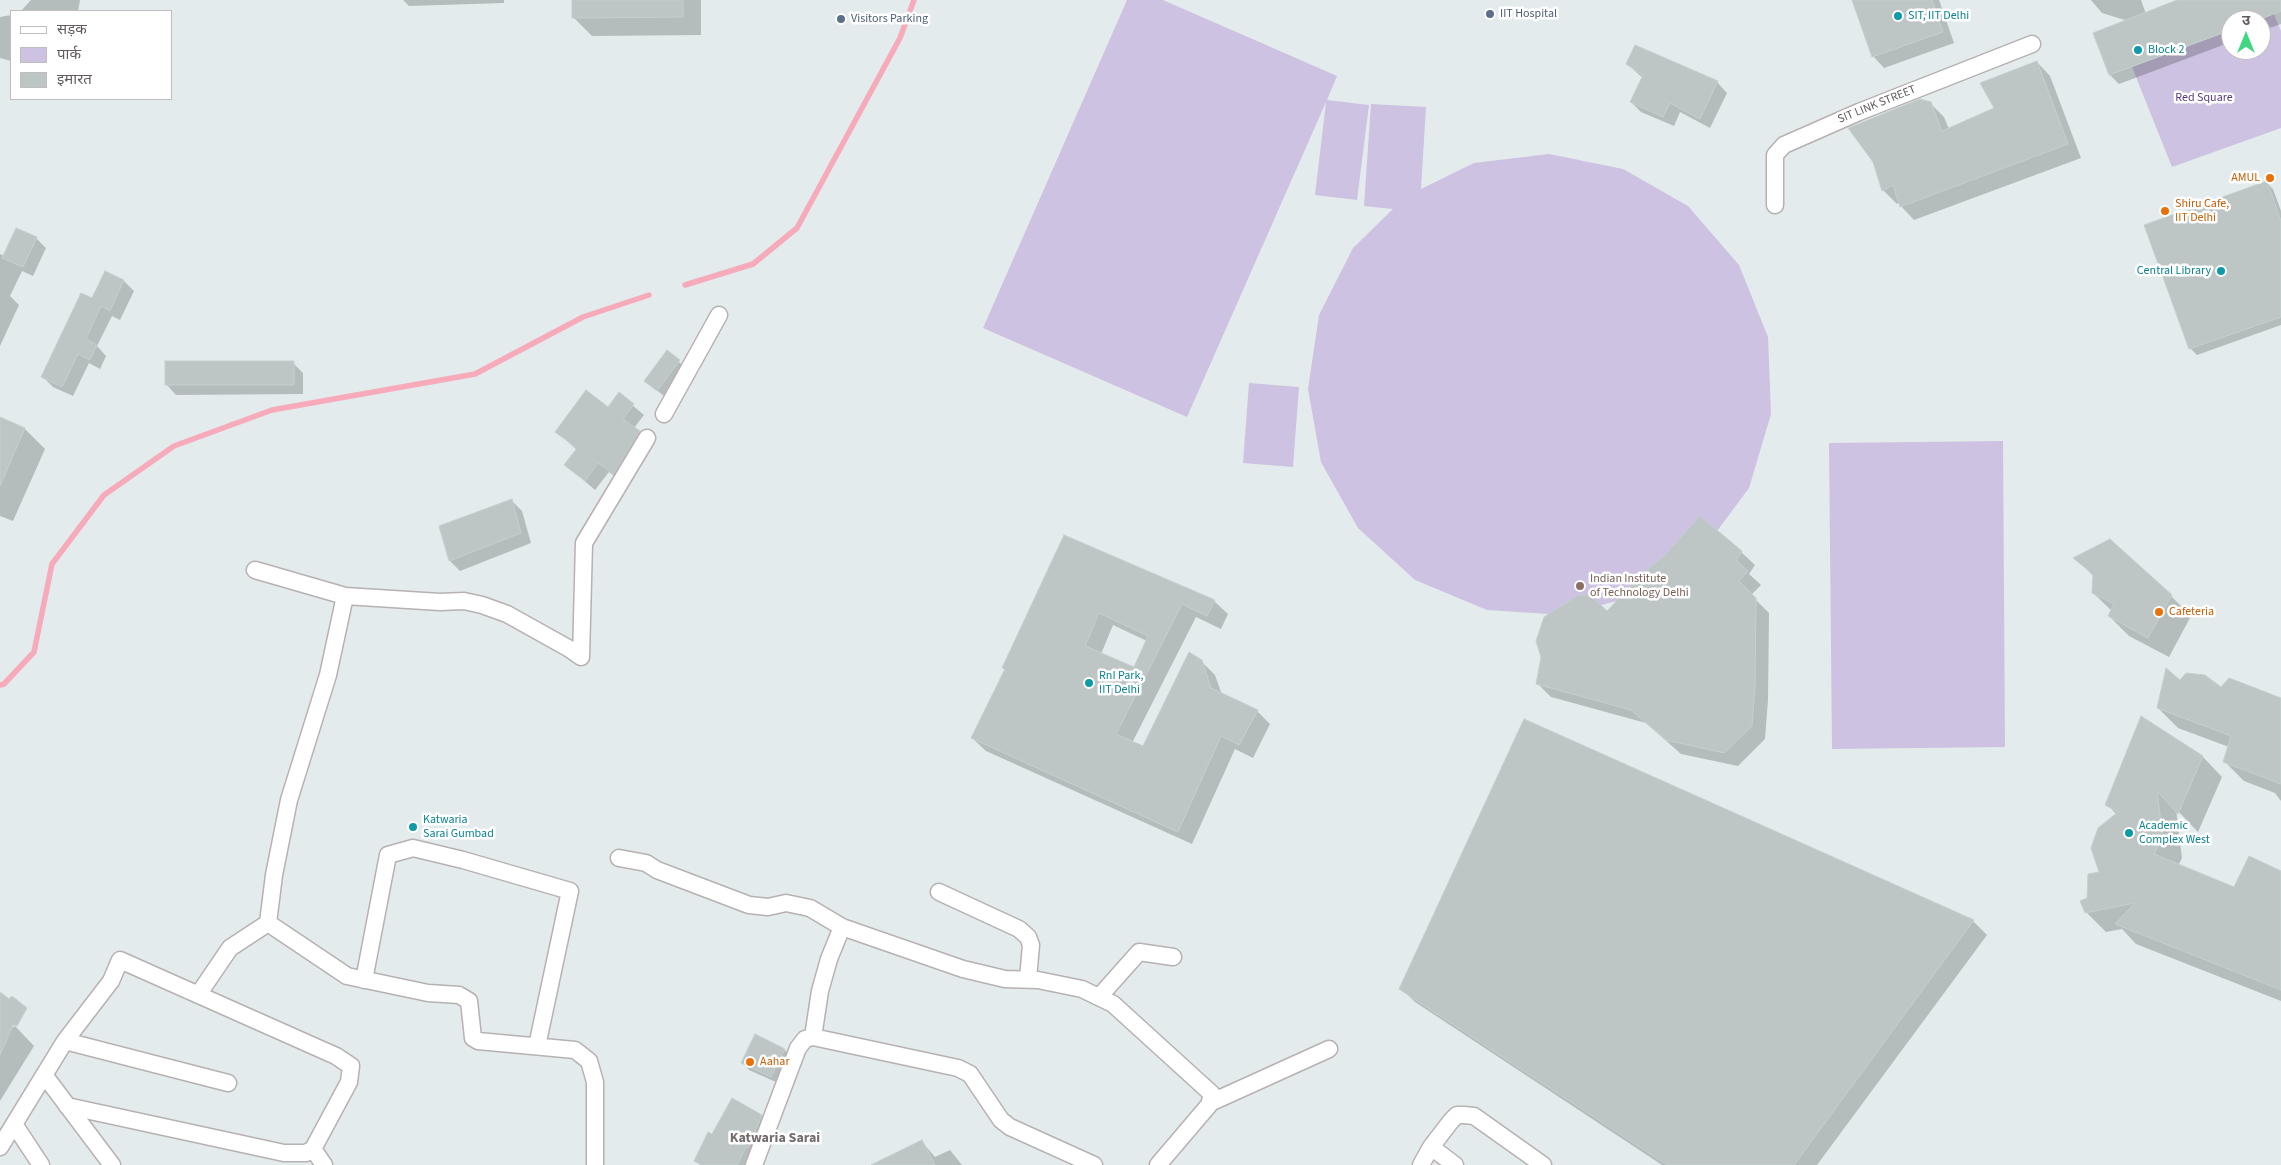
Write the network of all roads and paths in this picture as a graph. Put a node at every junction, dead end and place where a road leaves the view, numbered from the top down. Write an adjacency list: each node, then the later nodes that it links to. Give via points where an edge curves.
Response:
1 (2032, 44): 2 (street, SIT LINK STREET, via 1784,145 1775,155)
2 (1774, 205)
3 (719, 315): 4 (street)
4 (664, 414)
5 (647, 438): 7 (street, via 584,543 581,658 506,614 482,604)
6 (255, 570): 7 (street)
7 (346, 596): 10 (street, via 328,675 289,800)
8 (619, 858): 11 (street, via 646,863 656,870 749,905 786,903 810,908)
9 (939, 892): 13 (street, via 1019,929 1028,937 1031,945)
10 (268, 923): 14 (street, via 348,976); 15 (street, via 230,948)
11 (842, 927): 13 (street, via 963,969 1005,979); 17 (street, via 826,967)
12 (1173, 956): 16 (street, via 1139,952)
13 (1028, 979): 16 (street, via 1082,989)
14 (364, 980): 19 (street, via 428,993 459,995 469,1001 473,1038 478,1042); 19 (street, via 388,855 412,848 570,891)
15 (198, 995): 18 (street, via 120,960 111,981); 28 (street, via 336,1056 351,1066 349,1082)
16 (1100, 997): 23 (street, via 1113,1004 1211,1091)
17 (813, 1037): 33 (street, via 805,1039 798,1048); 34 (street, via 958,1068 970,1074 1006,1124)
18 (65, 1042): 21 (street); 22 (street)
19 (537, 1046): 32 (street, via 575,1050 589,1061 595,1082)
20 (1329, 1049): 23 (street)
21 (45, 1076): 24 (street); 25 (street)
22 (228, 1083)
23 (1212, 1102): 35 (street)
24 (67, 1106): 28 (street, via 284,1153 306,1153); 30 (street)
25 (14, 1124): 26 (street); 29 (street)
26 (0, 1147)
27 (1431, 1147): 36 (street); 37 (street); 38 (street, via 1457,1116 1470,1116)
28 (313, 1149): 31 (street)
29 (41, 1165)
30 (112, 1165)
31 (324, 1165)
32 (595, 1165)
33 (754, 1165)
34 (1094, 1165)
35 (1158, 1165)
36 (1421, 1165)
37 (1455, 1165)
38 (1543, 1165)

